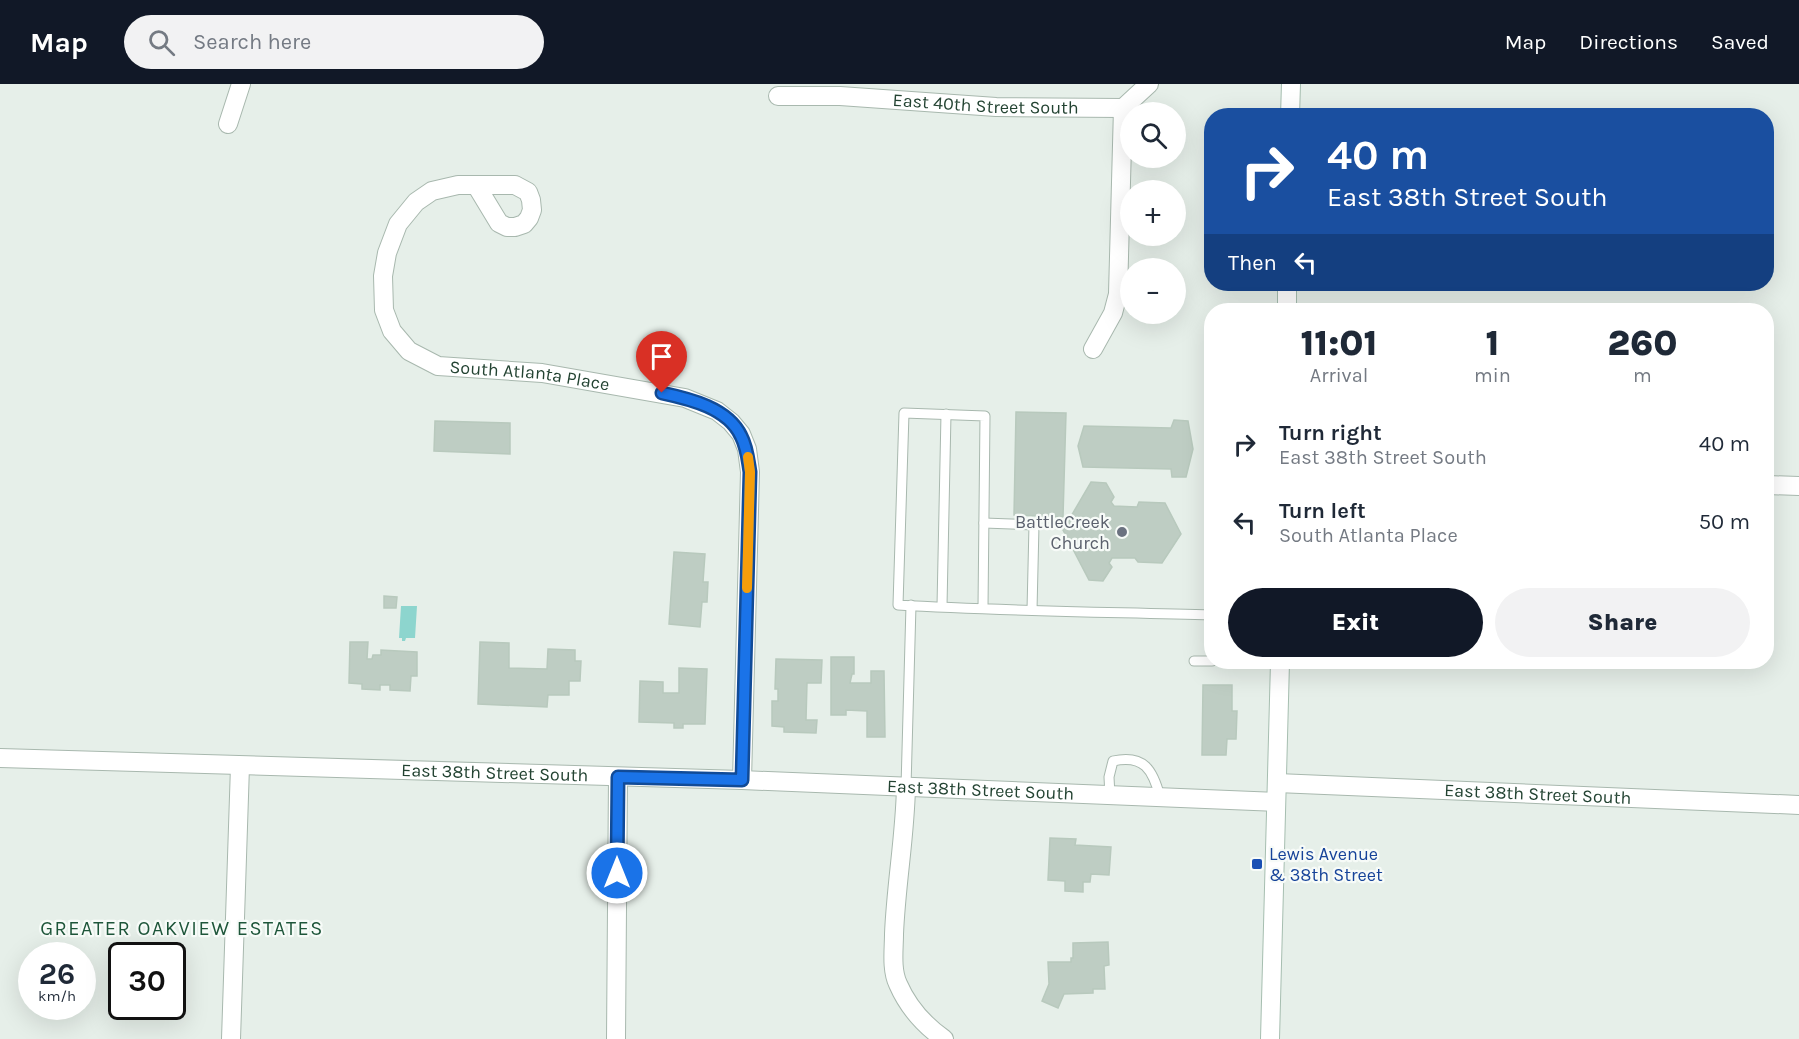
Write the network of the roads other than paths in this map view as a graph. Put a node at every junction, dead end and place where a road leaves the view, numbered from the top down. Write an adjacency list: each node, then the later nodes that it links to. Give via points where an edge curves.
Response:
1 (241, 84): 8 (street)
2 (1149, 84): 5 (street)
3 (1291, 84): 7 (street)
4 (778, 96): 6 (street, East 40th Street South, via 840,96 996,107)
5 (1130, 102)
6 (1120, 108)
7 (1290, 108)
8 (228, 124)
9 (1121, 168): 11 (street, via 1118,294 1113,313)
10 (476, 185): 27 (street, South Atlanta Place, via 432,190 398,224 383,276 384,310 392,331 409,351 438,366 542,373 685,398 717,411 741,434 750,472)
11 (1093, 349)
12 (946, 414): 15 (lane, via 985,416); 16 (lane, via 904,413 898,605); 17 (lane)
13 (1774, 485): 14 (street)
14 (1799, 486)
15 (984, 523): 18 (lane); 19 (lane, via 1034,525)
16 (911, 605): 17 (lane); 29 (lane)
17 (942, 606): 18 (lane)
18 (983, 608): 19 (lane)
19 (1032, 610): 20 (lane)
20 (1204, 615)
21 (1194, 661): 22 (lane)
22 (1204, 661)
23 (1280, 669): 28 (street)
24 (0, 758): 25 (street, East 38th Street South)
25 (240, 766): 26 (street, East 38th Street South); 34 (street)
26 (618, 777): 27 (street, East 38th Street South); 35 (street)
27 (742, 780): 29 (street, East 38th Street South)
28 (1277, 783): 32 (street); 33 (street, East 38th Street South)
29 (906, 787): 30 (street, East 38th Street South); 36 (street, via 893,958 897,982 909,1005 927,1027)
30 (1110, 795): 31 (street, East 38th Street South); 31 (lane, via 1113,761 1127,758 1145,764 1155,776)
31 (1160, 797): 32 (street, East 38th Street South)
32 (1276, 802): 37 (street)
33 (1799, 805)
34 (231, 1039)
35 (616, 1039)
36 (944, 1039)
37 (1270, 1039)

